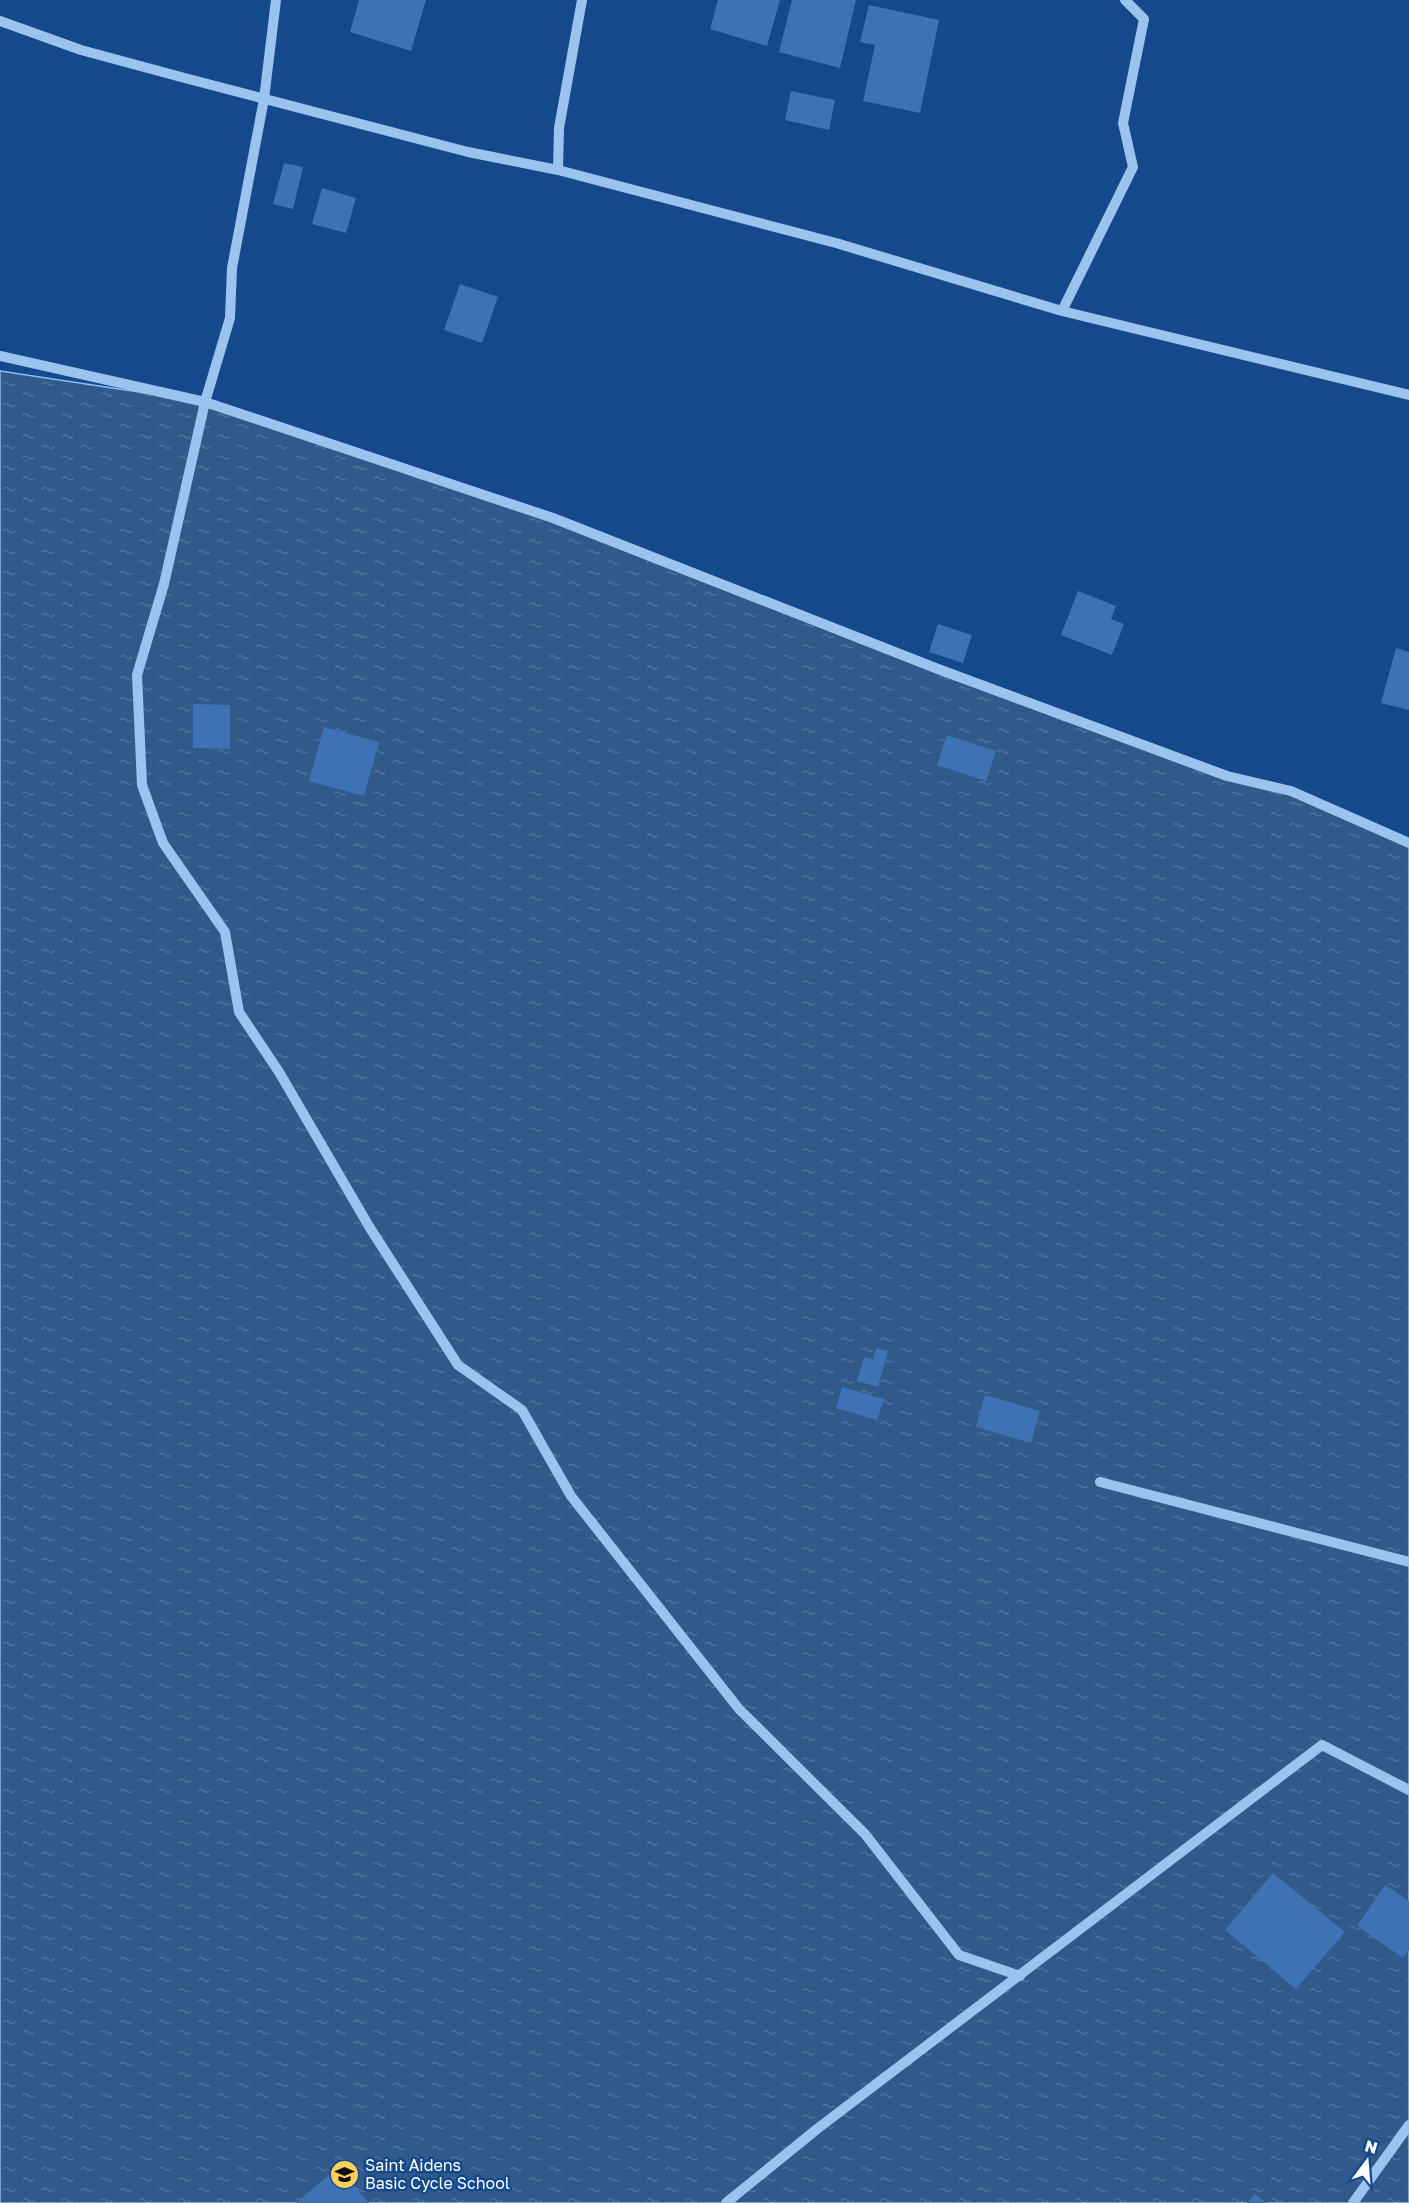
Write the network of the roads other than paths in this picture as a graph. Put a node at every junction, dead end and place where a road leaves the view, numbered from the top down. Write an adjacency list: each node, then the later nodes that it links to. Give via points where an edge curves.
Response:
1 (276, 0): 5 (street)
2 (582, 0): 6 (street, via 560,128)
3 (1125, 0): 7 (street, via 1144,19 1123,123 1133,167)
4 (0, 21): 5 (street, via 81,50)
5 (264, 99): 6 (street, via 468,152); 10 (street, via 232,268 230,318)
6 (558, 170): 7 (street, via 836,243)
7 (1062, 311): 9 (street)
8 (0, 356): 10 (street)
9 (1409, 395)
10 (205, 402): 11 (street, via 553,518 1227,776 1290,791); 15 (street, via 164,584 137,675 142,785 163,843 225,932 239,1012 458,1365 522,1410 571,1496 739,1709 865,1834 958,1955)
11 (1409, 843)
12 (1100, 1482): 13 (street)
13 (1409, 1562)
14 (1409, 1790): 15 (street, via 1322,1745)
15 (1020, 1976): 17 (street)
16 (1409, 2125): 18 (street)
17 (726, 2203)
18 (1353, 2203)

